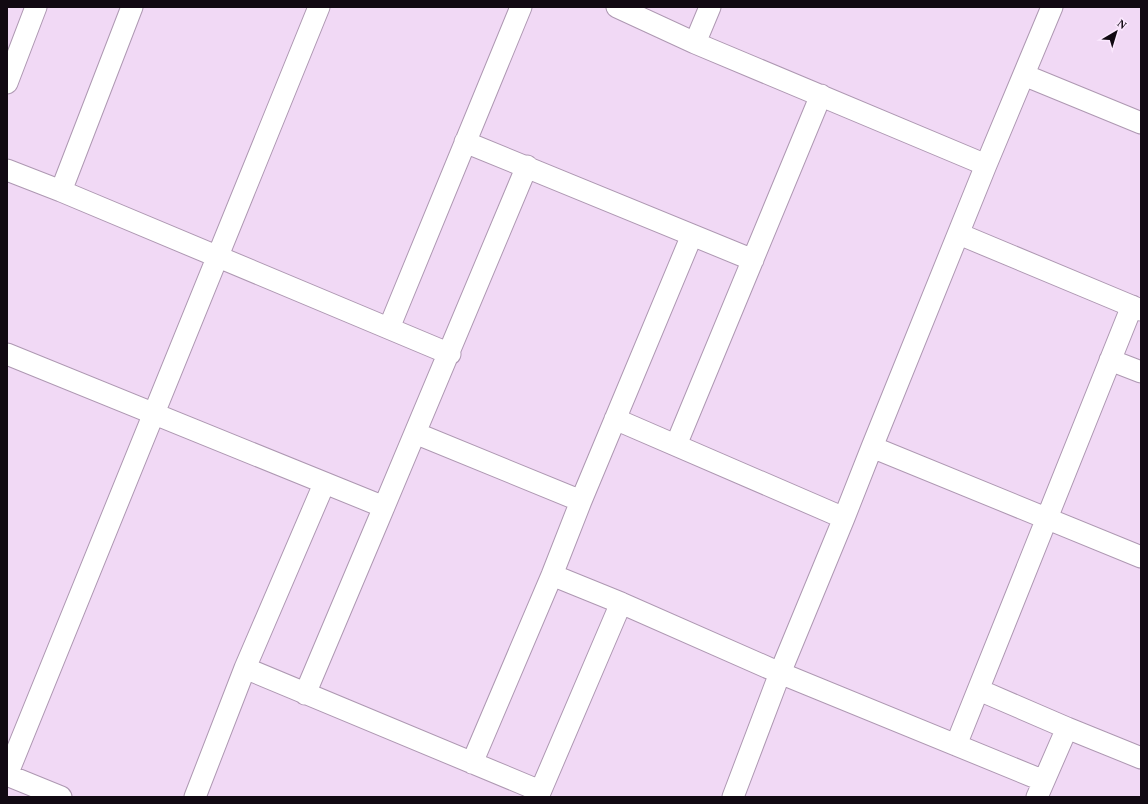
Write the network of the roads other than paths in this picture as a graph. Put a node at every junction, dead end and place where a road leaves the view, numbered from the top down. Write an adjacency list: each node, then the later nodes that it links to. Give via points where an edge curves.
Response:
1 (36, 7): 10 (street)
2 (132, 7): 17 (street)
3 (319, 7): 20 (street)
4 (521, 7): 13 (street)
5 (617, 7): 8 (street)
6 (710, 7): 8 (street)
7 (1052, 7): 9 (street)
8 (695, 43): 11 (street)
9 (1024, 74): 12 (street); 14 (street)
10 (7, 83)
11 (821, 95): 14 (street); 21 (street)
12 (1141, 123)
13 (465, 142): 15 (street); 23 (street)
14 (986, 165): 18 (street)
15 (527, 166): 19 (street); 25 (street)
16 (7, 170): 17 (street)
17 (61, 191): 20 (street)
18 (959, 234): 22 (street); 32 (street)
19 (692, 235): 21 (street); 29 (street)
20 (218, 258): 23 (street); 28 (street)
21 (753, 260): 31 (street)
22 (1136, 308): 26 (street)
23 (389, 328): 25 (street)
24 (7, 354): 28 (street)
25 (450, 354): 30 (street)
26 (1110, 360): 27 (street); 37 (street)
27 (1141, 372)
28 (154, 414): 33 (street); 49 (street)
29 (615, 419): 31 (street); 34 (street)
30 (415, 434): 34 (street); 35 (street)
31 (676, 445): 36 (street)
32 (872, 447): 36 (street); 37 (street)
33 (324, 484): 35 (street); 41 (street)
34 (581, 501): 39 (street)
35 (384, 507): 44 (street)
36 (844, 518): 42 (street)
37 (1047, 518): 38 (street); 43 (street)
38 (1141, 557)
39 (552, 575): 40 (street); 48 (street)
40 (621, 604): 42 (street); 51 (street)
41 (245, 668): 44 (street); 53 (street)
42 (780, 673): 46 (street); 54 (street)
43 (979, 690): 45 (street); 46 (street)
44 (305, 694): 48 (street)
45 (1067, 728): 47 (street); 50 (street)
46 (956, 745): 50 (street)
47 (1141, 758)
48 (472, 763): 51 (street)
49 (7, 775): 52 (street)
50 (1041, 789)
51 (539, 794)
52 (61, 797)
53 (195, 797)
54 (733, 797)

